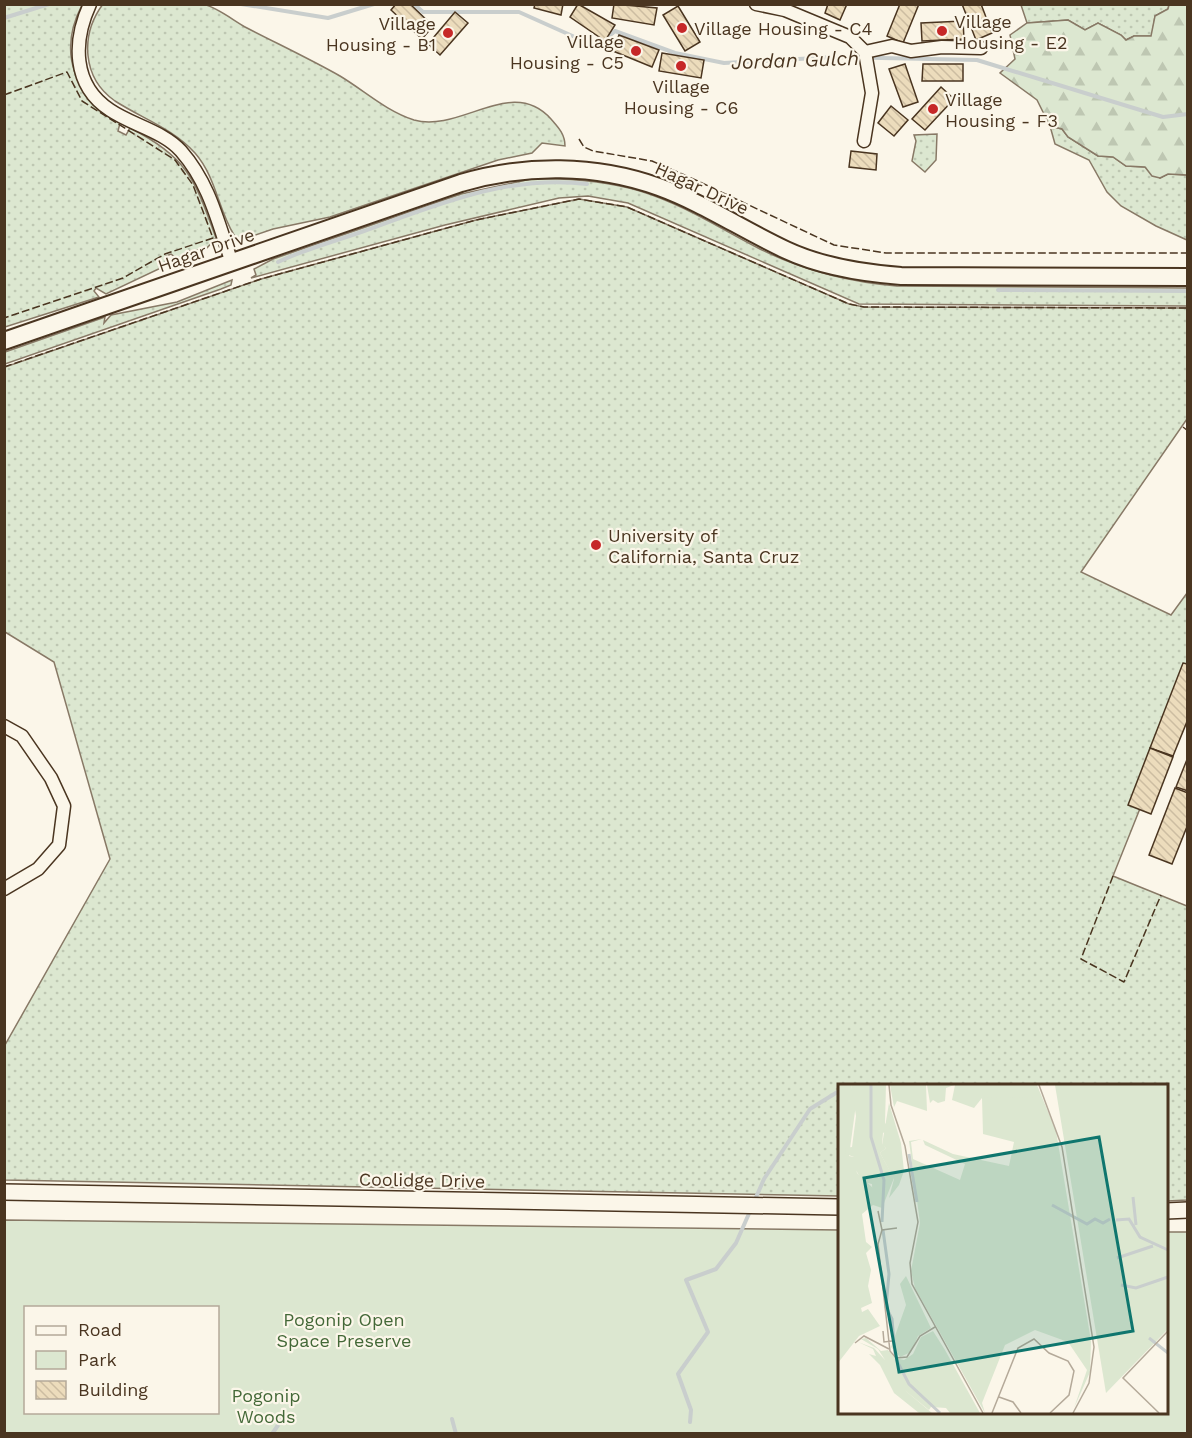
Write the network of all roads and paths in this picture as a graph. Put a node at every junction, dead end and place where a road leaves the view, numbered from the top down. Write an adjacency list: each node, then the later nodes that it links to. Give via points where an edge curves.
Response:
1 (90, 4): 6 (street, via 77,39 85,80 109,110 153,132 194,166 208,190)
2 (756, 4): 4 (street, via 785,10 850,36)
3 (981, 48): 4 (street, via 911,51 892,46)
4 (865, 52): 5 (street, via 872,93)
5 (864, 141)
6 (232, 262): 7 (main road, Hagar Drive, via 479,178 558,169 606,173 661,188 788,251 856,271 901,276); 8 (main road, Hagar Drive)
7 (1188, 277)
8 (4, 341)
9 (4, 726): 10 (street, via 22,736 51,778 64,806 59,845 38,869)
10 (4, 889)
11 (4, 1192): 12 (street, Coolidge Drive)
12 (838, 1207)
13 (1188, 1210): 14 (street)
14 (1168, 1211)

